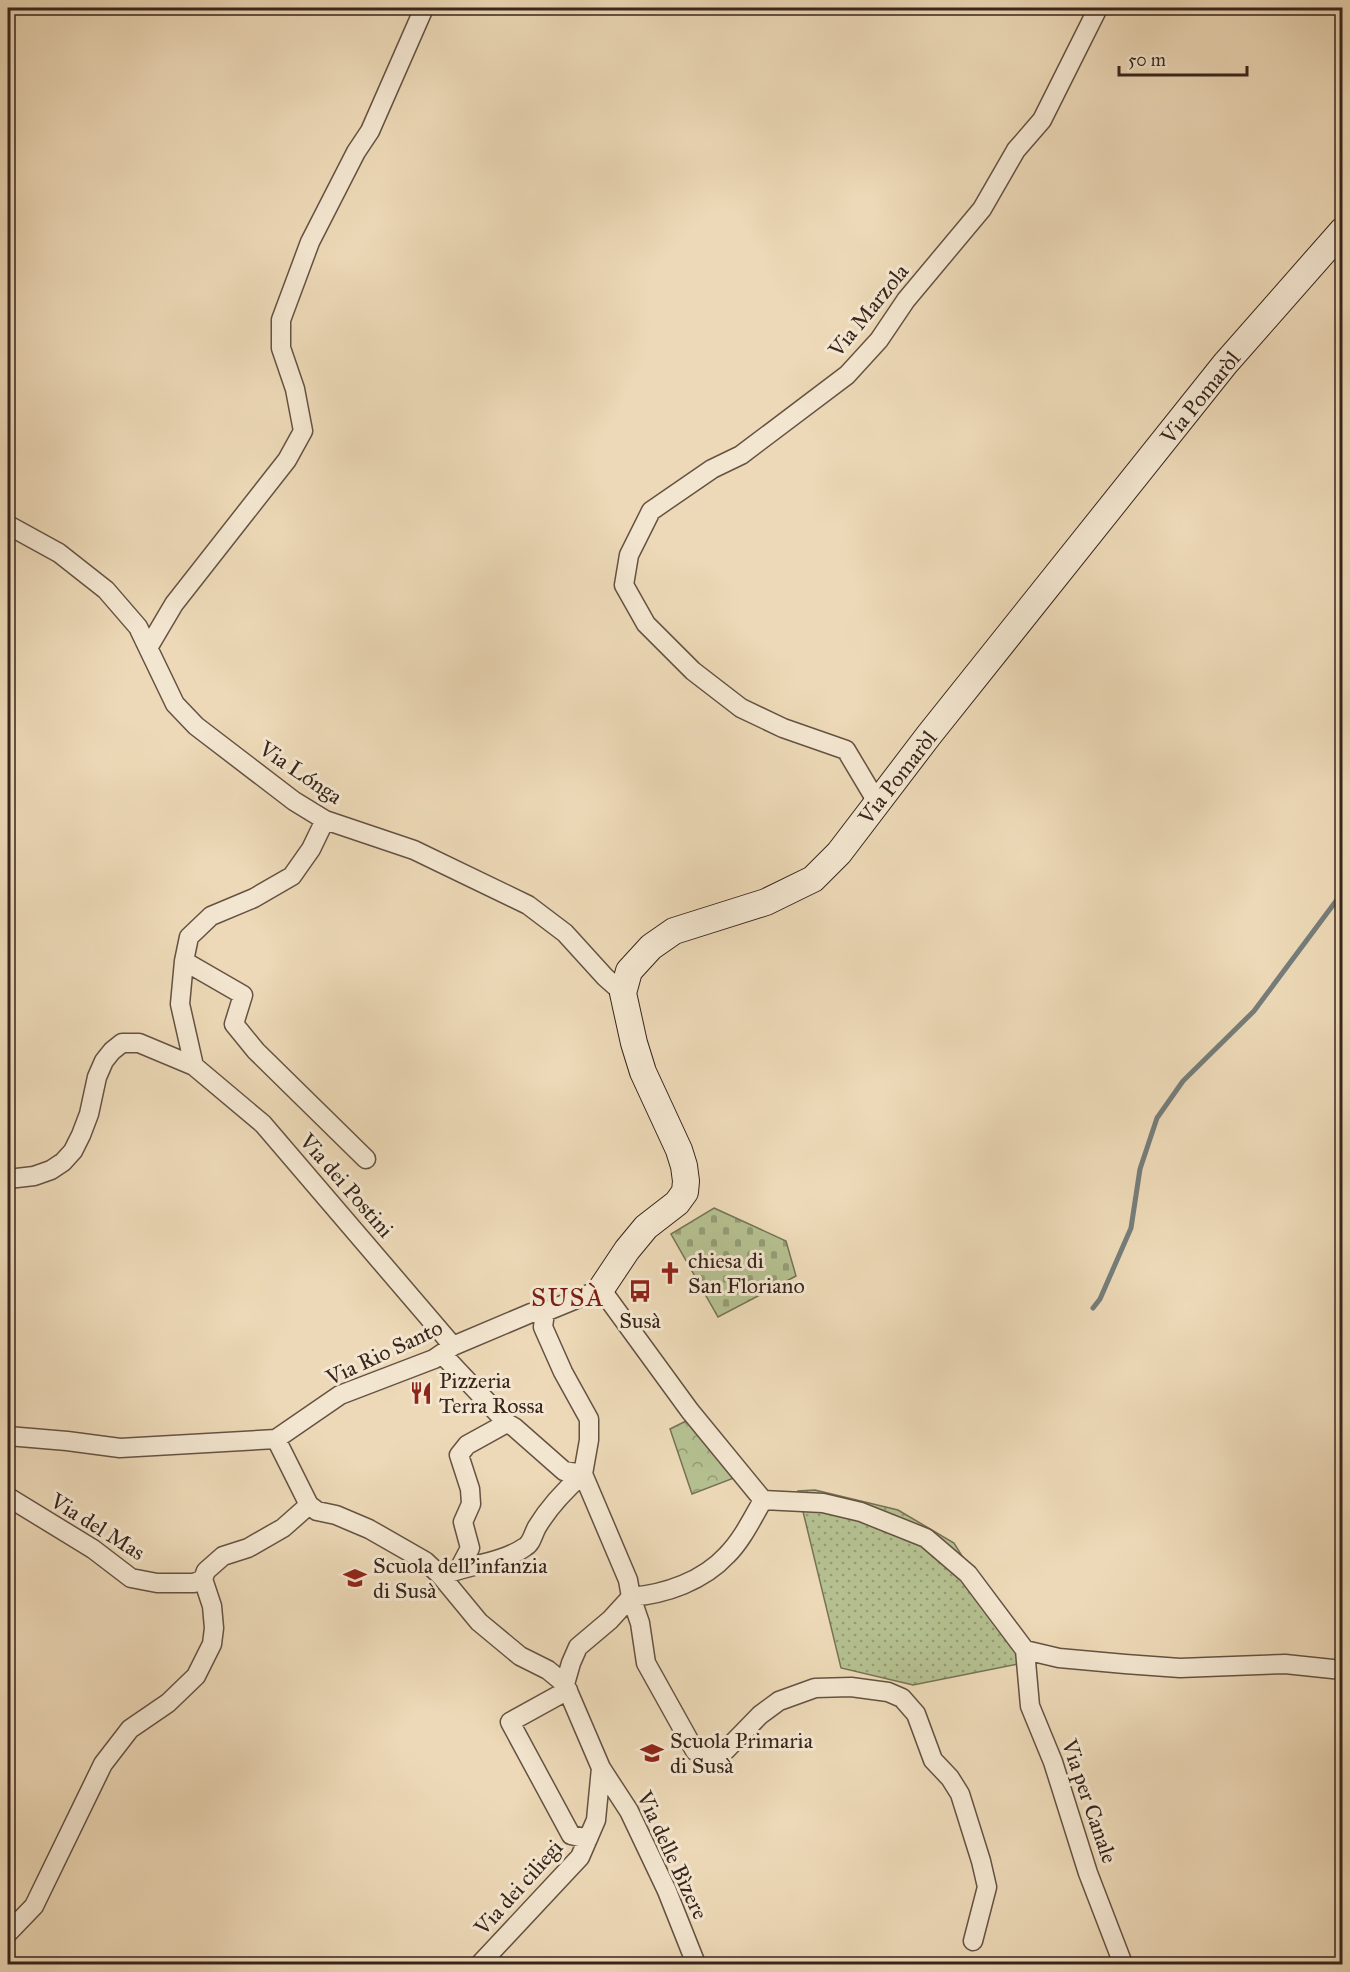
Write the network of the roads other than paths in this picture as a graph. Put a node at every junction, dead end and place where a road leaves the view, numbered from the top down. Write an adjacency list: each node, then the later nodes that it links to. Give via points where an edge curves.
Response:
1 (424, 8): 5 (street, via 370,131 310,242 281,320 281,348 295,389 303,431 287,460 174,604)
2 (1098, 8): 6 (street, Via Marzola, via 1042,120 1016,150 982,209 906,300 879,340 847,375 741,455 712,469 651,511 629,555 624,585 646,624 693,670 741,708 846,750)
3 (1342, 231): 6 (street, Via Pomaròl, via 1218,374)
4 (8, 525): 5 (street, Via Lónga, via 59,553 106,590 138,627)
5 (148, 648): 7 (street, Via Lónga, via 175,704 196,726)
6 (877, 802): 9 (street, Via Pomaròl, via 839,853 813,879 766,902 674,931 651,947 629,971)
7 (325, 820): 8 (street, via 292,876 211,916 189,937); 9 (street, Via Lónga, via 414,850 528,905 565,933)
8 (184, 960): 10 (street, via 180,1004); 11 (street, Via dei Postini, via 243,995 234,1024 256,1051)
9 (623, 993): 13 (street, via 643,1072 679,1150 686,1181 685,1192 677,1203 646,1227)
10 (194, 1066): 12 (street, Via dei Postini, via 139,1043 122,1043 104,1061 89,1114 73,1151 51,1170); 15 (street, Via dei Postini, via 263,1124)
11 (366, 1159)
12 (8, 1179)
13 (601, 1289): 14 (street, Via Rio Santo); 21 (street)
14 (545, 1312): 15 (street, Via Rio Santo, via 531,1312); 19 (street, via 543,1327 589,1419)
15 (448, 1350): 16 (street, Via dei Postini); 18 (street, Via Rio Santo, via 340,1395)
16 (507, 1424): 19 (street, Via dei Postini, via 564,1471); 23 (street, via 467,1445 459,1455 471,1504 463,1522 470,1548)
17 (8, 1436): 18 (street, via 120,1448)
18 (276, 1439): 22 (street)
19 (583, 1474): 23 (street, via 565,1490 536,1528 528,1546); 26 (street, via 628,1580)
20 (8, 1497): 25 (street, Via del Mas, via 93,1549 130,1578 157,1583 194,1583)
21 (763, 1500): 26 (street, via 727,1556 708,1572 690,1583); 27 (street, via 823,1503 861,1512 926,1538 968,1574)
22 (309, 1505): 24 (street, via 369,1529 425,1561); 25 (street, via 283,1528 248,1548 223,1556)
23 (459, 1569): 24 (street)
24 (441, 1576): 29 (street, via 479,1622)
25 (203, 1579): 32 (street, via 214,1628 212,1644 196,1676 168,1703 130,1729 103,1764 34,1906)
26 (631, 1597): 29 (street, via 578,1647); 33 (street, via 640,1623 646,1663 695,1751 706,1757 726,1750 779,1701 815,1688 851,1687 902,1698 916,1714 933,1760 960,1794 981,1861 987,1887)
27 (1025, 1650): 28 (street, via 1125,1665 1180,1668 1285,1664); 36 (street, Via per Canale, via 1030,1706)
28 (1342, 1670)
29 (566, 1687): 30 (street, Via dei ciliegi); 31 (street, Via dei ciliegi, via 510,1722 571,1835)
30 (601, 1768): 31 (street, Via dei ciliegi, via 596,1820); 35 (street, Via delle Bìzere, via 629,1811)
31 (588, 1839): 34 (street, Via dei ciliegi, via 580,1857)
32 (8, 1933)
33 (973, 1941)
34 (480, 1965)
35 (696, 1965)
36 (1123, 1965)

